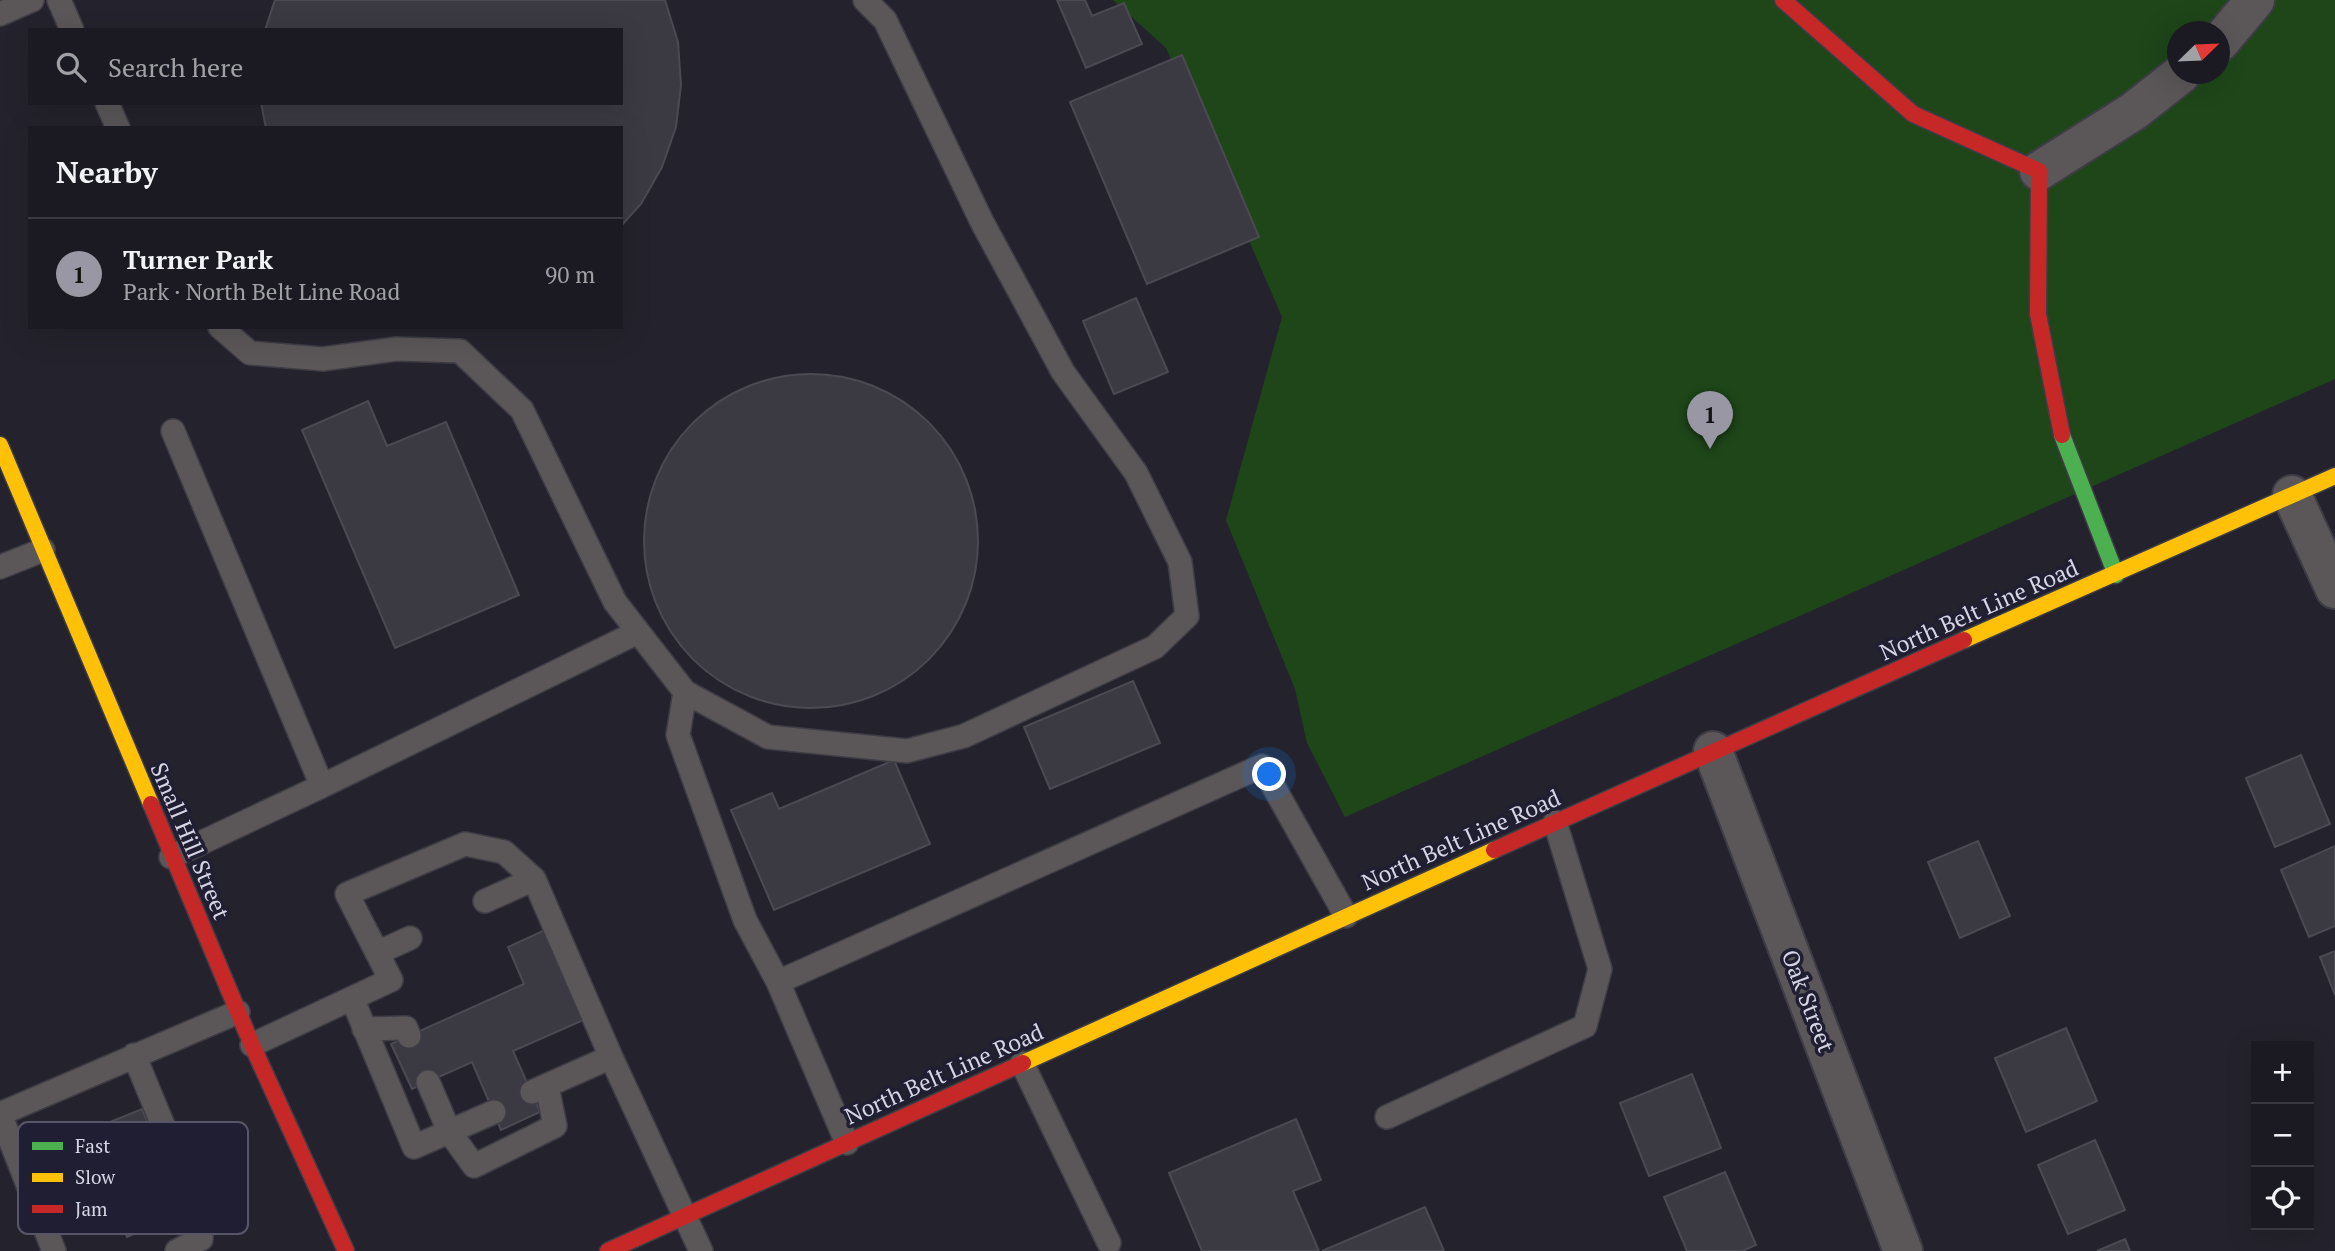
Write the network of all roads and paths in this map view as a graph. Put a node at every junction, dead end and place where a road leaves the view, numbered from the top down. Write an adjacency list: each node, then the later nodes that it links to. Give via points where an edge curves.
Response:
1 (33, 0): 6 (lane)
2 (59, 0): 7 (lane)
3 (865, 0): 23 (lane, via 885,20 982,222 1063,372 1136,473 1180,562 1187,616 1155,647 964,736 907,751 768,737)
4 (1783, 0): 12 (main road, via 1913,114)
5 (2255, 0): 8 (street)
6 (0, 14)
7 (71, 28)
8 (2230, 30)
9 (2168, 84): 12 (street)
10 (108, 105): 11 (lane)
11 (117, 126)
12 (2039, 170): 20 (main road, via 2038,314 2064,448)
13 (222, 329): 22 (lane, via 250,353 323,359 396,349 460,351 522,411 615,602)
14 (173, 430): 25 (lane)
15 (0, 445): 18 (main road, Small Hill Street)
16 (2335, 476): 17 (main road, North Belt Line Road)
17 (2292, 495): 20 (main road, North Belt Line Road); 21 (street)
18 (43, 550): 19 (lane); 27 (main road, Small Hill Street)
19 (0, 567)
20 (2116, 575): 24 (main road, North Belt Line Road)
21 (2335, 589)
22 (638, 632): 23 (lane); 25 (lane)
23 (685, 692): 33 (lane, via 678,736 746,920)
24 (1713, 751): 26 (main road, North Belt Line Road); 59 (street, Oak Street)
25 (321, 786): 27 (lane)
26 (1555, 822): 30 (main road, North Belt Line Road); 45 (lane, via 1600,969 1585,1026)
27 (171, 857): 35 (main road, Small Hill Street)
28 (534, 879): 29 (lane); 32 (lane, via 504,852 465,844 347,894); 40 (lane)
29 (485, 901)
30 (1346, 916): 33 (lane, via 1262,766); 41 (main road, North Belt Line Road)
31 (410, 938): 32 (lane)
32 (377, 953): 34 (lane, via 391,980)
33 (778, 982): 48 (lane)
34 (352, 998): 36 (lane); 38 (lane)
35 (238, 1012): 38 (main road, Small Hill Street); 39 (lane)
36 (364, 1029): 37 (lane, via 406,1028); 47 (lane, via 414,1147)
37 (409, 1036)
38 (252, 1045): 56 (main road, Small Hill Street)
39 (134, 1055): 44 (lane); 46 (lane)
40 (611, 1057): 47 (lane, via 539,1089 555,1126 474,1166); 50 (lane)
41 (1022, 1063): 48 (main road, North Belt Line Road); 53 (lane)
42 (428, 1082): 47 (lane)
43 (494, 1112): 47 (lane)
44 (0, 1114): 49 (lane)
45 (1387, 1118)
46 (162, 1122)
47 (449, 1131)
48 (847, 1143): 50 (main road, North Belt Line Road)
49 (18, 1160)
50 (685, 1216): 57 (main road, North Belt Line Road); 58 (lane)
51 (47, 1234): 54 (lane)
52 (201, 1234): 55 (lane, via 201,1239)
53 (1109, 1243)
54 (54, 1251)
55 (177, 1251)
56 (346, 1251)
57 (608, 1251)
58 (701, 1251)
59 (1903, 1251)

